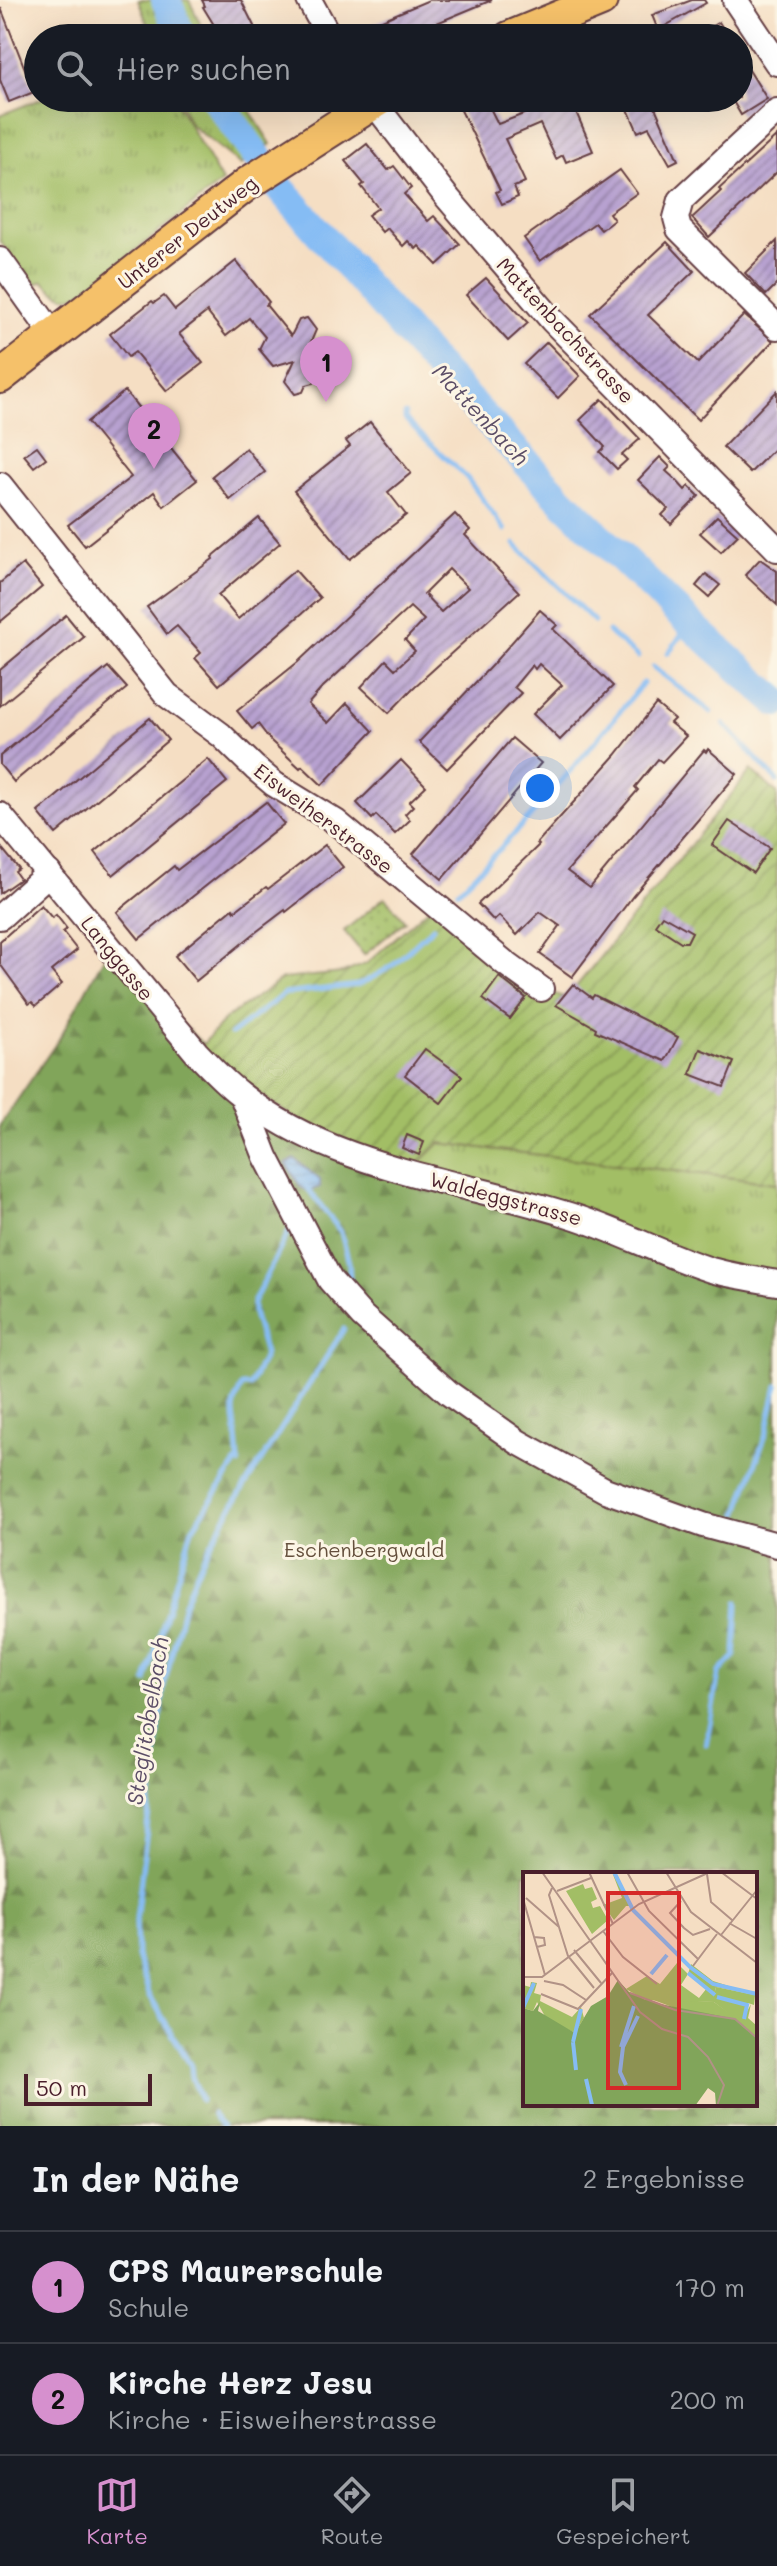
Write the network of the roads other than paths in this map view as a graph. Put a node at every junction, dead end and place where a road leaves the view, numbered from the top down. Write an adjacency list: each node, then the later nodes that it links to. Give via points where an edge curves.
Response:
1 (309, 0): 4 (street)
2 (601, 0): 5 (main road)
3 (735, 0): 6 (street)
4 (322, 24)
5 (543, 24)
6 (751, 24)
7 (753, 27): 8 (street)
8 (777, 63)
9 (777, 111): 13 (street, via 681,200 676,218 679,229)
10 (355, 112): 14 (main road, Unterer Deutweg, via 247,184)
11 (384, 112): 17 (street, Mattenbachstrasse, via 446,196 552,320)
12 (0, 260): 14 (street)
13 (777, 327)
14 (54, 336): 15 (main road, Unterer Deutweg)
15 (0, 377)
16 (0, 485): 21 (street, Eisweiherstrasse, via 167,695 274,784 336,822)
17 (777, 549)
18 (0, 815): 19 (street, Langgasse)
19 (49, 873): 20 (street); 22 (street, Langgasse, via 196,1052)
20 (0, 917)
21 (541, 989)
22 (242, 1096): 23 (street, Waldeggstrasse, via 348,1154 569,1215 711,1269); 24 (street, via 266,1157 330,1280 362,1316 450,1394 518,1442 605,1490)
23 (777, 1283)
24 (777, 1545)

